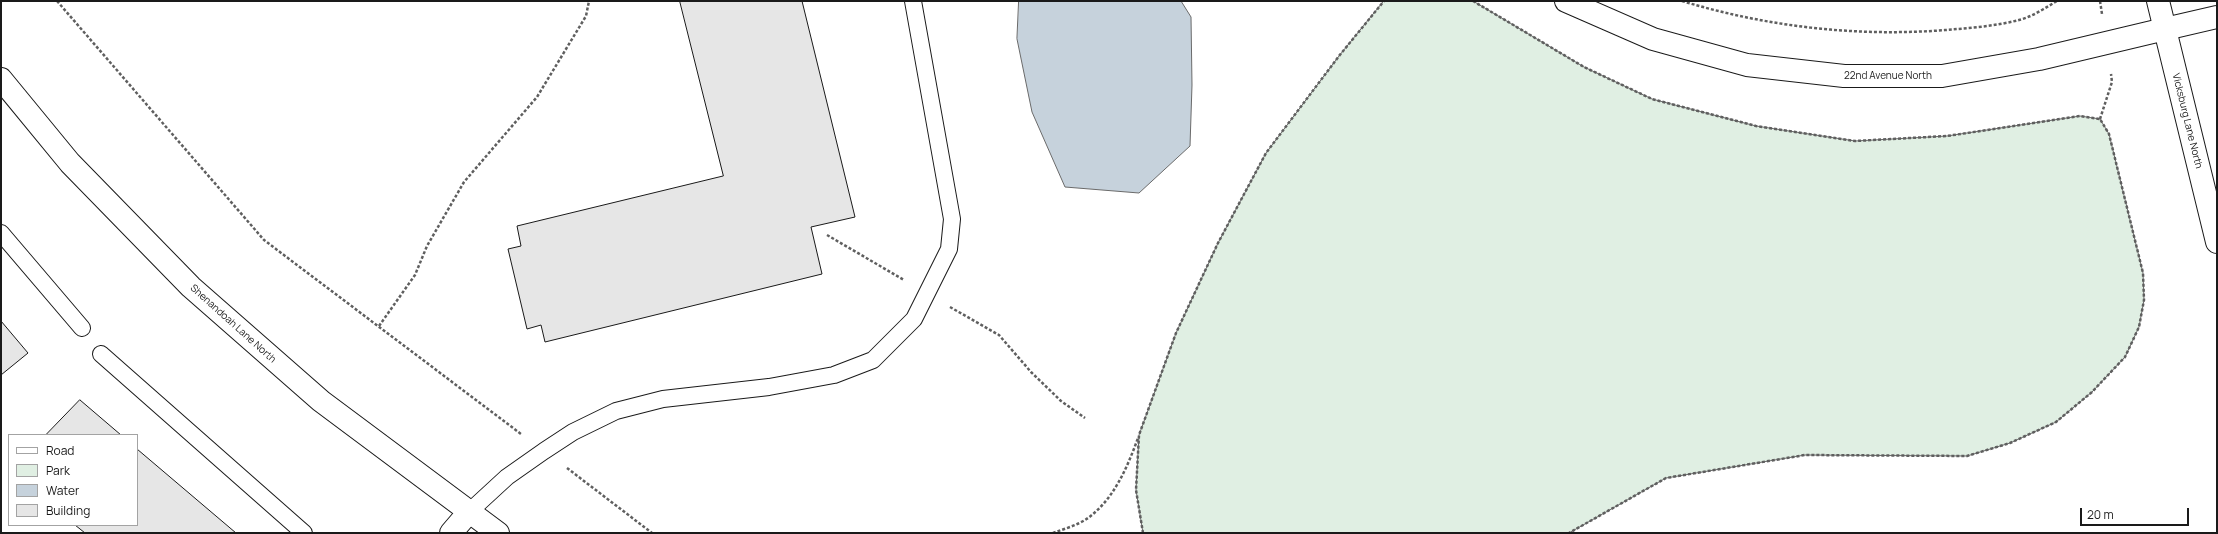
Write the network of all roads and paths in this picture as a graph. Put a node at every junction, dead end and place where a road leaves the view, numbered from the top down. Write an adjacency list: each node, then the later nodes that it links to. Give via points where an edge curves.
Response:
1 (58, 1): 19 (path, via 264,240)
2 (589, 1): 19 (path, via 586,16 537,97 464,182 426,246 414,275)
3 (913, 1): 18 (lane, via 952,218 949,249)
4 (1384, 1): 23 (path, via 1338,56 1266,153 1218,243 1176,333)
5 (1473, 1): 14 (path, via 1584,67 1652,99 1756,126 1855,141 1948,136 2080,116)
6 (1566, 1): 11 (street, 22nd Avenue North, via 1654,39 1747,65 1844,76 1942,76 2039,59)
7 (1682, 1): 8 (path, via 1719,12 1813,29 1901,33 2020,20)
8 (2057, 1)
9 (2158, 1): 11 (street, Vicksburg Lane North)
10 (2217, 17): 11 (street, 22nd Avenue North)
11 (2165, 29): 17 (street, Vicksburg Lane North)
12 (1, 79): 25 (street, Shenandoah Lane North, via 70,163 191,287 321,401)
13 (2112, 82): 14 (path)
14 (2100, 119): 32 (path, via 2109,134 2143,273 2144,300 2138,327 2125,357 2092,392 2056,422 2010,443 1967,456 1804,455 1666,478)
15 (1, 233): 20 (lane)
16 (827, 235): 18 (path)
17 (2217, 242)
18 (928, 294): 22 (path, via 999,335 1041,382 1061,401); 24 (lane, via 914,319 873,360 834,375 768,387 663,399 616,411 573,432)
19 (379, 326): 24 (path)
20 (82, 328)
21 (101, 354): 26 (lane)
22 (1086, 418)
23 (1139, 435): 30 (path, via 1117,486 1100,507 1087,519); 31 (path, via 1136,490)
24 (544, 451): 25 (lane, via 507,477); 29 (path)
25 (469, 512): 27 (street); 28 (street, Shenandoah Lane North)
26 (304, 533)
27 (451, 533)
28 (498, 533)
29 (652, 533)
30 (1053, 533)
31 (1143, 533)
32 (1570, 533)

